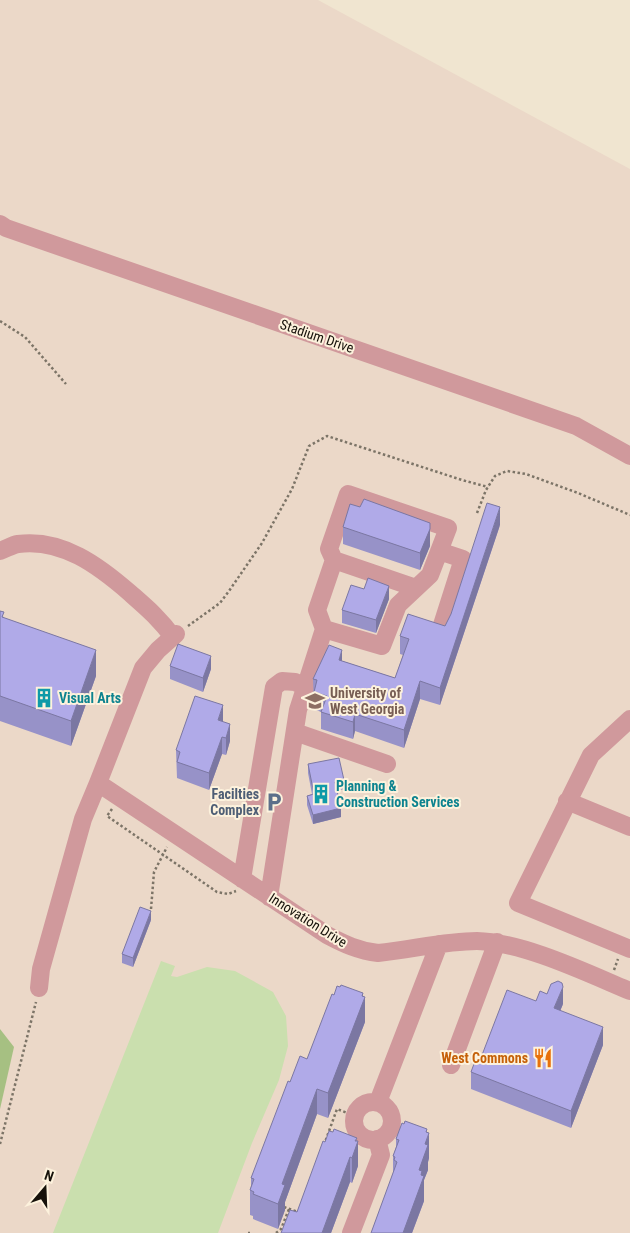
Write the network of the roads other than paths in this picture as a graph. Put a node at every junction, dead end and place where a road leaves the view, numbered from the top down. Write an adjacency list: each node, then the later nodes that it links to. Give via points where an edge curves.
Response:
1 (0, 224): 2 (street, Stadium Drive, via 576,426)
2 (630, 456)
3 (0, 551): 13 (street, via 17,544 65,549 94,564 118,583 174,636 142,668)
4 (439, 551): 5 (street, via 448,528 348,494 328,549); 6 (street, via 430,575); 7 (street, via 463,559)
5 (334, 560): 6 (street); 8 (street, via 317,610)
6 (416, 588): 8 (street, via 398,605 382,646)
7 (441, 628)
8 (324, 629): 9 (street)
9 (306, 687): 11 (street); 16 (street, via 282,680 274,686)
10 (630, 719): 14 (street, via 591,755)
11 (295, 732): 12 (street); 17 (street)
12 (387, 764)
13 (98, 783): 16 (street, Innovation Drive, via 174,833); 21 (street, via 82,819 42,969)
14 (568, 801): 15 (street); 20 (street, via 518,903)
15 (630, 827)
16 (242, 884): 17 (street, Innovation Drive)
17 (269, 896): 19 (street, Innovation Drive, via 328,935 366,952 394,952)
18 (497, 942): 19 (street, Innovation Drive); 22 (street, Innovation Drive, via 533,952); 23 (street)
19 (438, 944): 24 (street)
20 (630, 949)
21 (40, 988)
22 (630, 991)
23 (451, 1066)
24 (378, 1102): 25 (street, via 388,1109 392,1121 388,1133); 25 (street, via 360,1107 354,1123 365,1138)
25 (377, 1139): 26 (street, via 381,1155)
26 (351, 1233)

